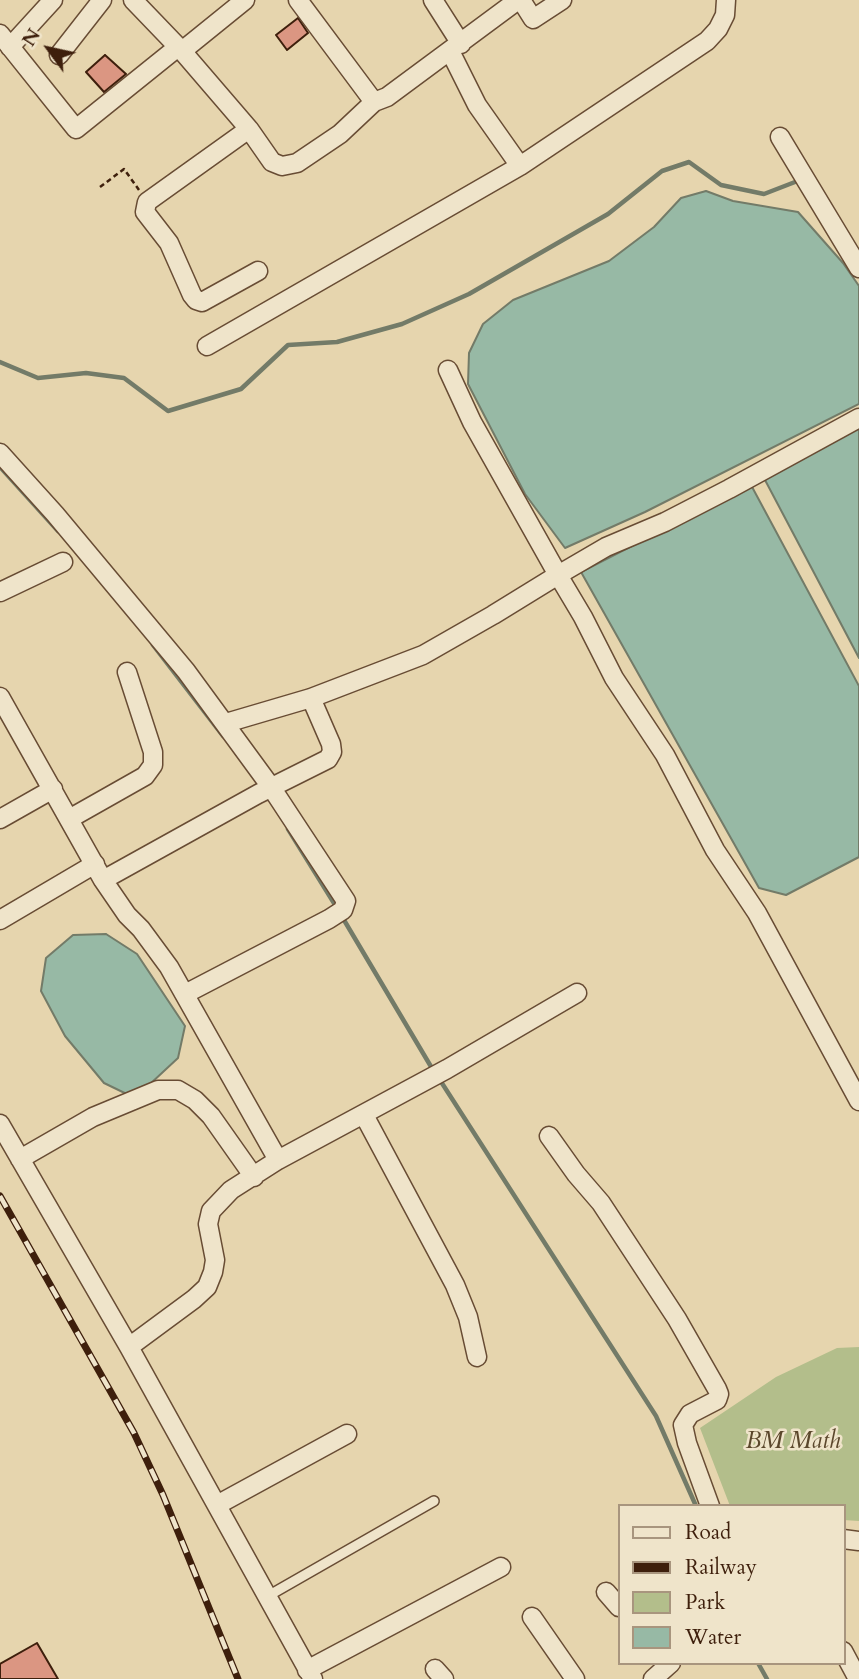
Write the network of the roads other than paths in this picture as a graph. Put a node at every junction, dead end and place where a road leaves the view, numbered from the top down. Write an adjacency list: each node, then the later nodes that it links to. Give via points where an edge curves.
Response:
1 (53, 0): 10 (street)
2 (102, 0): 13 (street)
3 (245, 0): 12 (street)
4 (298, 0): 14 (street)
5 (433, 0): 11 (street)
6 (519, 0): 7 (street, via 533,19); 11 (street)
7 (562, 0)
8 (726, 0): 17 (street, via 725,15 707,41)
9 (142, 3): 12 (street)
10 (5, 40): 12 (street, via 76,129)
11 (455, 47): 14 (street); 17 (street, via 477,105)
12 (180, 49): 15 (street)
13 (59, 55)
14 (374, 102): 15 (street, via 340,134 289,166 272,162)
15 (249, 129): 19 (street, via 147,202 145,212 169,243 196,300 202,302)
16 (780, 137): 18 (street)
17 (520, 166): 20 (street)
18 (859, 268)
19 (258, 271)
20 (207, 346)
21 (448, 370): 25 (street)
22 (859, 418): 25 (street)
23 (0, 453): 30 (street)
24 (63, 562): 26 (street)
25 (558, 575): 29 (street, via 423,655); 39 (street, via 614,678 665,755 715,850 757,913)
26 (0, 592)
27 (127, 672): 34 (street, via 153,752 153,765 145,776)
28 (0, 697): 31 (street)
29 (311, 698): 30 (street); 32 (street, via 332,752 321,764)
30 (226, 723): 32 (street)
31 (53, 789): 33 (street); 34 (street)
32 (266, 790): 35 (street); 38 (street, via 346,904 340,912)
33 (0, 819)
34 (69, 819): 35 (street)
35 (99, 872): 36 (street); 38 (street)
36 (0, 920)
37 (577, 993): 40 (street)
38 (185, 994): 44 (street)
39 (859, 1101)
40 (364, 1115): 44 (street); 47 (street, via 455,1285)
41 (0, 1124): 43 (street)
42 (549, 1136): 50 (street, via 601,1203 717,1389 717,1400 690,1414 683,1425)
43 (20, 1159): 45 (street, via 103,1112 158,1090 178,1090 211,1116); 46 (street)
44 (278, 1160): 45 (street)
45 (254, 1177): 46 (street, via 231,1190 211,1211 208,1224 215,1260 206,1287)
46 (129, 1347): 51 (street)
47 (477, 1357)
48 (347, 1434): 51 (street)
49 (434, 1501): 54 (lane)
50 (709, 1504)
51 (217, 1505): 54 (street)
52 (501, 1567): 58 (street)
53 (606, 1592): 55 (street)
54 (268, 1596): 58 (street)
55 (618, 1606)
56 (532, 1618): 59 (street)
57 (845, 1655): 60 (street)
58 (310, 1674)
59 (575, 1679)
60 (858, 1679)

